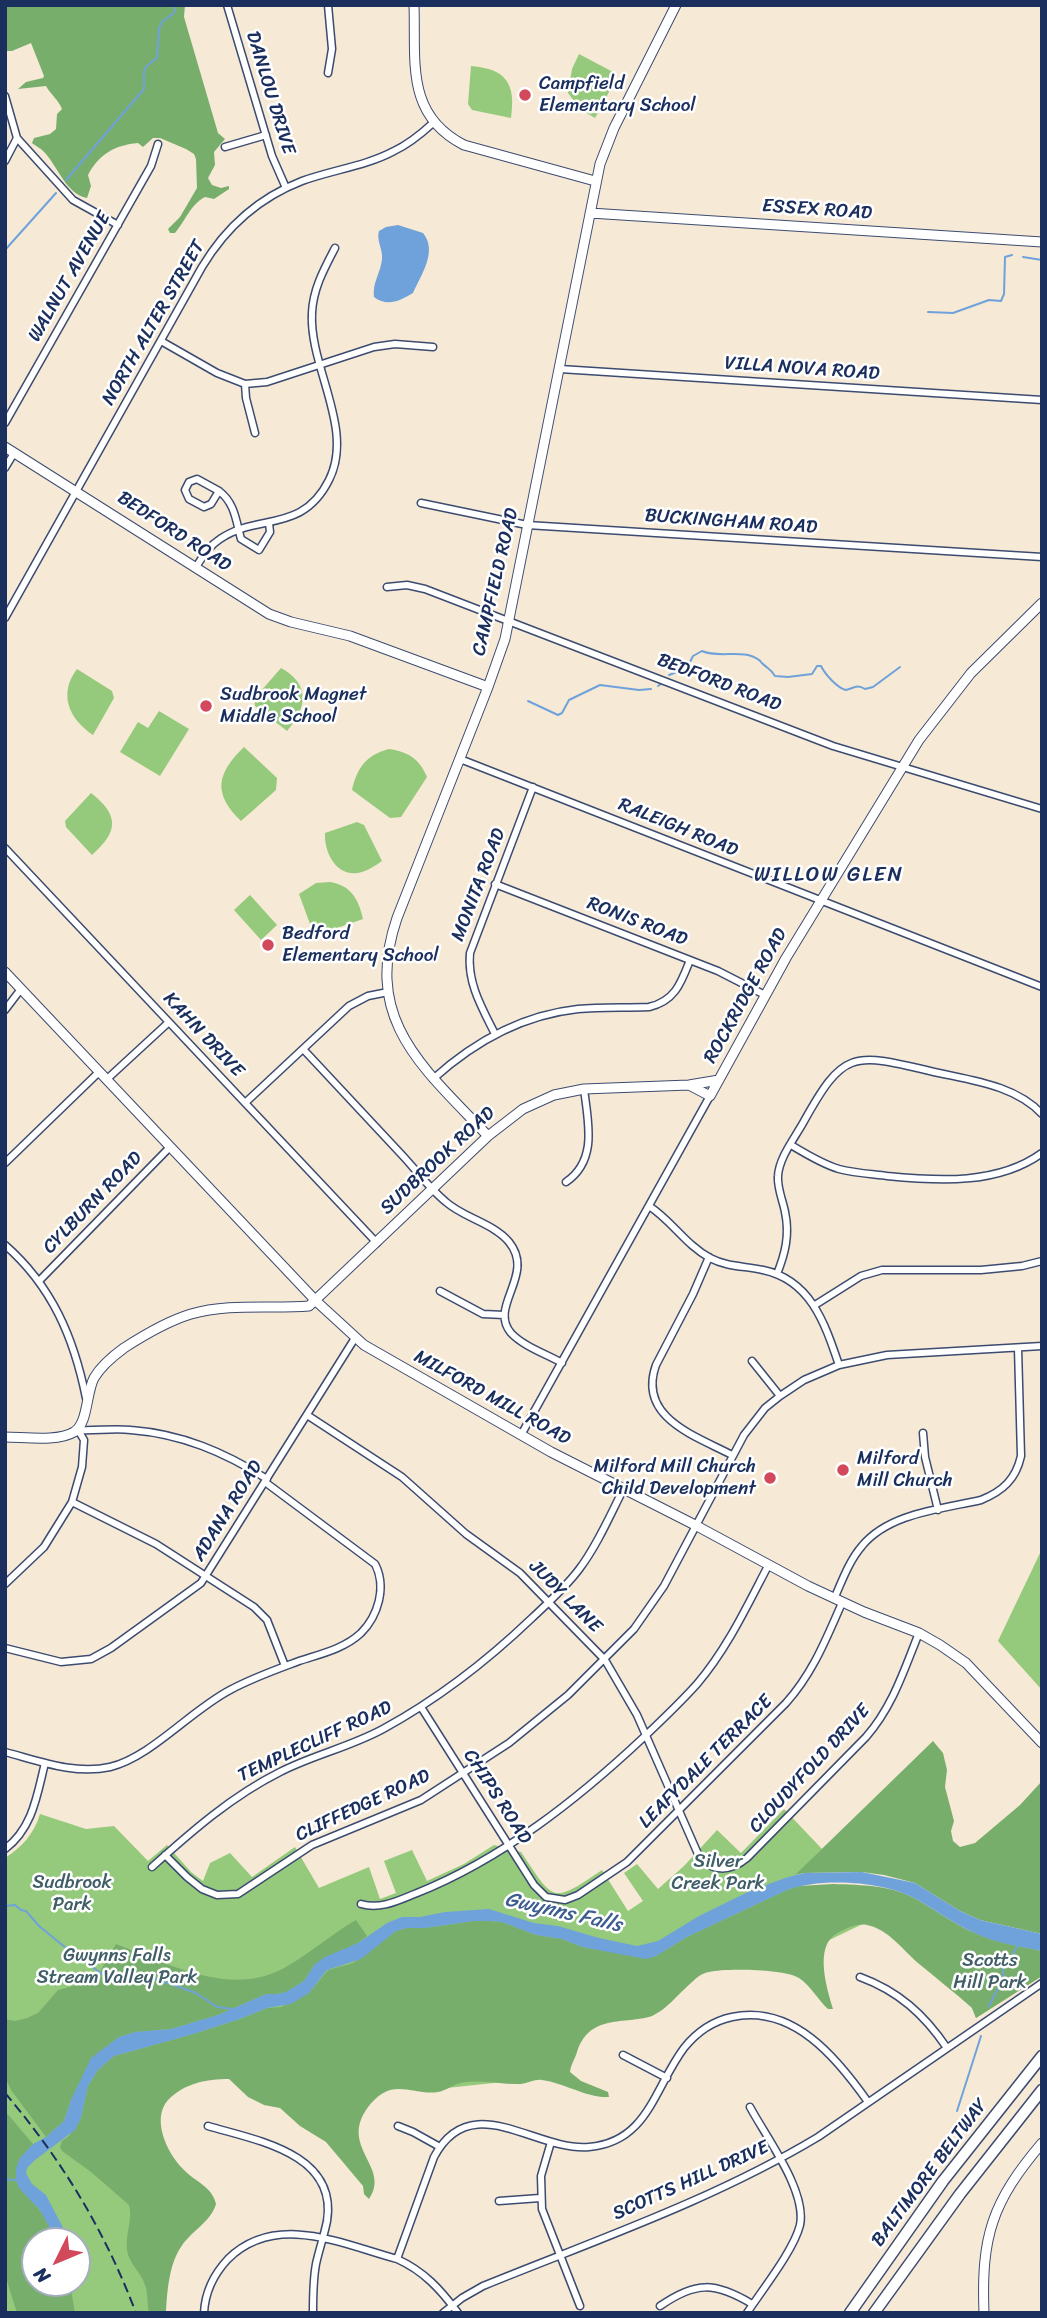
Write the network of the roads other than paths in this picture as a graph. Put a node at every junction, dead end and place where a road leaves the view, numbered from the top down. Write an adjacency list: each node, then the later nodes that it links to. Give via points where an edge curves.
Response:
1 (227, 5): 8 (street, DANLOU DRIVE)
2 (328, 5): 5 (street, via 332,49)
3 (414, 5): 7 (street, via 419,92)
4 (676, 5): 13 (street, CAMPFIELD ROAD, via 614,128)
5 (328, 73)
6 (5, 96): 9 (street)
7 (433, 123): 13 (street, via 464,145); 14 (street, NORTH ALTER STREET, via 391,153)
8 (266, 135): 11 (street); 14 (street, DANLOU DRIVE)
9 (18, 138): 12 (street); 16 (street, via 66,193)
10 (158, 144): 16 (street, WALNUT AVENUE)
11 (225, 147)
12 (5, 161)
13 (596, 181): 15 (street, CAMPFIELD ROAD)
14 (286, 188): 19 (street, NORTH ALTER STREET, via 257,205 220,239)
15 (590, 214): 17 (street, ESSEX ROAD); 22 (street, CAMPFIELD ROAD)
16 (118, 225): 25 (street, WALNUT AVENUE)
17 (1042, 242)
18 (335, 248): 21 (street, via 320,278 312,312)
19 (161, 341): 23 (street); 29 (street, NORTH ALTER STREET)
20 (433, 347): 21 (street, via 384,345)
21 (320, 364): 23 (street, via 267,382); 32 (street, via 337,435 334,470 309,506)
22 (560, 369): 24 (street, VILLA NOVA ROAD); 33 (street, CAMPFIELD ROAD)
23 (245, 384): 26 (street)
24 (1042, 400)
25 (5, 423)
26 (255, 433)
27 (10, 450): 28 (street); 29 (street, BEDFORD ROAD)
28 (5, 468)
29 (76, 490): 36 (street, BEDFORD ROAD); 39 (street, NORTH ALTER STREET)
30 (219, 491): 30 (street, via 204,507 188,499 186,490 189,482 197,479); 34 (street, via 230,502)
31 (421, 503): 33 (street, BUCKINGHAM ROAD)
32 (269, 523): 34 (street); 34 (street, via 270,532 258,550 241,539)
33 (527, 525): 35 (street, BUCKINGHAM ROAD); 40 (street, CAMPFIELD ROAD)
34 (238, 530): 36 (street, via 213,544)
35 (1042, 557)
36 (196, 567): 41 (street, BEDFORD ROAD, via 280,619 350,636)
37 (387, 587): 40 (street, BEDFORD ROAD, via 415,586)
38 (1042, 603): 43 (street, ROCKRIDGE ROAD, via 952,695)
39 (5, 618)
40 (509, 619): 41 (street, CAMPFIELD ROAD); 43 (street, BEDFORD ROAD, via 833,746)
41 (488, 687): 42 (street, CAMPFIELD ROAD)
42 (460, 759): 44 (street, RALEIGH ROAD); 53 (street, CAMPFIELD ROAD, via 392,935)
43 (901, 768): 45 (street, BEDFORD ROAD); 48 (street, ROCKRIDGE ROAD)
44 (533, 787): 47 (street, MONITA ROAD); 48 (street, RALEIGH ROAD)
45 (1042, 808)
46 (5, 848): 56 (street, KAHN DRIVE)
47 (495, 884): 49 (street, RONIS ROAD); 57 (street, MONITA ROAD, via 469,962 475,995)
48 (821, 901): 51 (street, RALEIGH ROAD); 54 (street, ROCKRIDGE ROAD)
49 (690, 960): 54 (street, RONIS ROAD); 57 (street, via 676,992 657,1005 558,1012)
50 (5, 972): 52 (street, MILFORD MILL ROAD)
51 (1042, 987)
52 (21, 989): 55 (street); 59 (street, MILFORD MILL ROAD)
53 (388, 992): 58 (street, via 355,1001); 60 (street, CAMPFIELD ROAD, via 405,1042)
54 (765, 995): 62 (street, ROCKRIDGE ROAD)
55 (5, 1010)
56 (169, 1022): 61 (street); 66 (street, KAHN DRIVE)
57 (495, 1034): 60 (street)
58 (303, 1049): 66 (street); 74 (street)
59 (99, 1073): 61 (street, MILFORD MILL ROAD); 72 (street)
60 (433, 1079): 68 (street, CAMPFIELD ROAD)
61 (106, 1080): 70 (street, MILFORD MILL ROAD)
62 (719, 1080): 63 (street, SUDBROOK ROAD); 65 (street, ROCKRIDGE ROAD)
63 (689, 1085): 64 (street, SUDBROOK ROAD); 65 (street, SUDBROOK ROAD)
64 (584, 1089): 68 (street, SUDBROOK ROAD, via 537,1102); 73 (street, via 588,1150 582,1167)
65 (710, 1096): 75 (street, ROCKRIDGE ROAD)
66 (245, 1103): 76 (street, KAHN DRIVE)
67 (1042, 1114): 69 (street, via 1004,1089 880,1059 858,1060 828,1080)
68 (488, 1136): 74 (street, SUDBROOK ROAD)
69 (791, 1145): 71 (street, via 849,1171 929,1180 1008,1171); 80 (street, via 778,1173 788,1238)
70 (170, 1147): 81 (street, CYLBURN ROAD); 83 (street, MILFORD MILL ROAD)
71 (1042, 1153)
72 (5, 1163)
73 (566, 1182)
74 (433, 1189): 76 (street, SUDBROOK ROAD); 85 (street, via 447,1203 503,1236 512,1247 517,1277)
75 (649, 1206): 78 (street); 90 (street, ROCKRIDGE ROAD)
76 (377, 1243): 83 (street, SUDBROOK ROAD)
77 (5, 1245): 81 (street)
78 (709, 1257): 80 (street); 101 (street, via 656,1365 652,1390 670,1422)
79 (1042, 1261): 84 (street, via 981,1270 882,1270 861,1276)
80 (777, 1274): 84 (street)
81 (39, 1281): 92 (street, via 67,1329)
82 (440, 1291): 85 (street, via 483,1314)
83 (316, 1301): 86 (street, MILFORD MILL ROAD); 93 (street, via 309,1306 193,1314 125,1348)
84 (815, 1305): 91 (street)
85 (504, 1315): 90 (street, via 508,1329 518,1339)
86 (355, 1338): 96 (street, ADANA ROAD); 99 (street, MILFORD MILL ROAD)
87 (1042, 1346): 88 (street, CLIFFEDGE ROAD)
88 (1018, 1348): 91 (street, CLIFFEDGE ROAD, via 907,1352); 105 (street, LEAFYDALE TERRACE, via 1021,1456 1015,1474 994,1495)
89 (752, 1361): 94 (street)
90 (562, 1363): 99 (street, ROCKRIDGE ROAD)
91 (839, 1365): 94 (street, CLIFFEDGE ROAD)
92 (81, 1371): 93 (street); 95 (street)
93 (97, 1373): 95 (street)
94 (780, 1396): 101 (street, CLIFFEDGE ROAD, via 755,1420)
95 (86, 1399): 97 (street)
96 (307, 1415): 102 (street, ADANA ROAD); 111 (street, JUDY LANE, via 402,1477)
97 (78, 1430): 100 (street, via 54,1437); 102 (street, via 129,1429 170,1435 213,1448); 104 (street, via 84,1440 82,1467)
98 (923, 1433): 105 (street)
99 (521, 1435): 103 (street, MILFORD MILL ROAD)
100 (5, 1437)
101 (732, 1455): 106 (street, CLIFFEDGE ROAD)
102 (266, 1480): 108 (street, ADANA ROAD); 115 (street, via 372,1560 381,1587 378,1605 363,1631 339,1647)
103 (624, 1488): 106 (street, MILFORD MILL ROAD); 111 (street, TEMPLECLIFF ROAD, via 581,1567)
104 (72, 1502): 108 (street, via 156,1544); 109 (street, via 44,1547)
105 (938, 1510): 110 (street, LEAFYDALE TERRACE, via 897,1521 868,1539 853,1560)
106 (695, 1525): 107 (street, MILFORD MILL ROAD); 114 (street, CLIFFEDGE ROAD, via 654,1602)
107 (768, 1566): 110 (street, MILFORD MILL ROAD); 117 (street, via 710,1667)
108 (206, 1577): 113 (street, ADANA ROAD, via 91,1659 61,1662); 115 (street, via 261,1613)
109 (5, 1584)
110 (838, 1601): 112 (street, MILFORD MILL ROAD); 122 (street, LEAFYDALE TERRACE, via 816,1662 802,1684)
111 (549, 1602): 114 (street, JUDY LANE); 116 (street, TEMPLECLIFF ROAD, via 486,1660)
112 (919, 1633): 118 (street, MILFORD MILL ROAD, via 966,1664); 127 (street, CLOUDYFOLD DRIVE, via 893,1698 874,1727 747,1858 735,1867)
113 (5, 1648)
114 (605, 1660): 117 (street, JUDY LANE); 121 (street, CLIFFEDGE ROAD, via 532,1726)
115 (285, 1666): 120 (street, via 208,1702 146,1751 124,1762 85,1770)
116 (421, 1707): 121 (street, CHIPS ROAD); 125 (street, TEMPLECLIFF ROAD, via 380,1731 259,1783)
117 (646, 1735): 122 (street, JUDY LANE); 123 (street, via 576,1797)
118 (1042, 1743)
119 (5, 1752): 120 (street)
120 (45, 1763): 124 (street, via 27,1825)
121 (464, 1774): 123 (street, CHIPS ROAD); 125 (street, CLIFFEDGE ROAD, via 401,1810 312,1845 238,1894 224,1896 202,1889)
122 (680, 1811): 127 (street, JUDY LANE, via 702,1859); 128 (street, LEAFYDALE TERRACE, via 617,1869 571,1899)
123 (509, 1844): 128 (street, CHIPS ROAD, via 541,1892); 129 (street, via 424,1890 382,1906)
124 (5, 1849)
125 (165, 1855): 126 (street, TEMPLECLIFF ROAD)
126 (152, 1867)
127 (720, 1869)
128 (552, 1899)
129 (361, 1904)
130 (860, 1977): 132 (street, via 887,1988 914,2008)
131 (1042, 1983): 132 (street, SCOTTS HILL DRIVE)
132 (947, 2048): 137 (street, SCOTTS HILL DRIVE)
133 (623, 2055): 135 (street)
134 (1042, 2056): 159 (highway, BALTIMORE BELTWAY, via 935,2192)
135 (667, 2078): 137 (street, via 683,2050 701,2032 723,2020 762,2015 789,2023 815,2041); 141 (street, via 643,2118 618,2138 589,2147)
136 (1042, 2090): 160 (highway, BALTIMORE BELTWAY)
137 (868, 2102): 144 (street, SCOTTS HILL DRIVE)
138 (750, 2107): 144 (street)
139 (208, 2126): 147 (street, via 280,2148 305,2163 319,2180 326,2201)
140 (398, 2126): 143 (street)
141 (551, 2142): 143 (street, via 496,2124 478,2124 455,2133); 145 (street)
142 (1042, 2143): 161 (street, via 1014,2177 992,2224 984,2260)
143 (439, 2147): 149 (street)
144 (779, 2160): 148 (street, SCOTTS HILL DRIVE, via 726,2187); 150 (street, via 798,2195 800,2224)
145 (540, 2198): 146 (street); 148 (street)
146 (499, 2201)
147 (323, 2238): 149 (street); 154 (street, via 277,2234 244,2246 217,2273); 155 (street, via 313,2280)
148 (559, 2255): 151 (street, SCOTTS HILL DRIVE, via 483,2286); 152 (street)
149 (397, 2259): 151 (street, via 429,2279)
150 (752, 2304): 153 (street, via 727,2290 705,2286 685,2291); 158 (street)
151 (452, 2305): 156 (street, SCOTTS HILL DRIVE); 157 (street)
152 (580, 2306)
153 (660, 2306)
154 (204, 2313)
155 (313, 2313)
156 (443, 2313)
157 (458, 2313)
158 (747, 2313)
159 (849, 2313)
160 (875, 2313)
161 (984, 2313)

